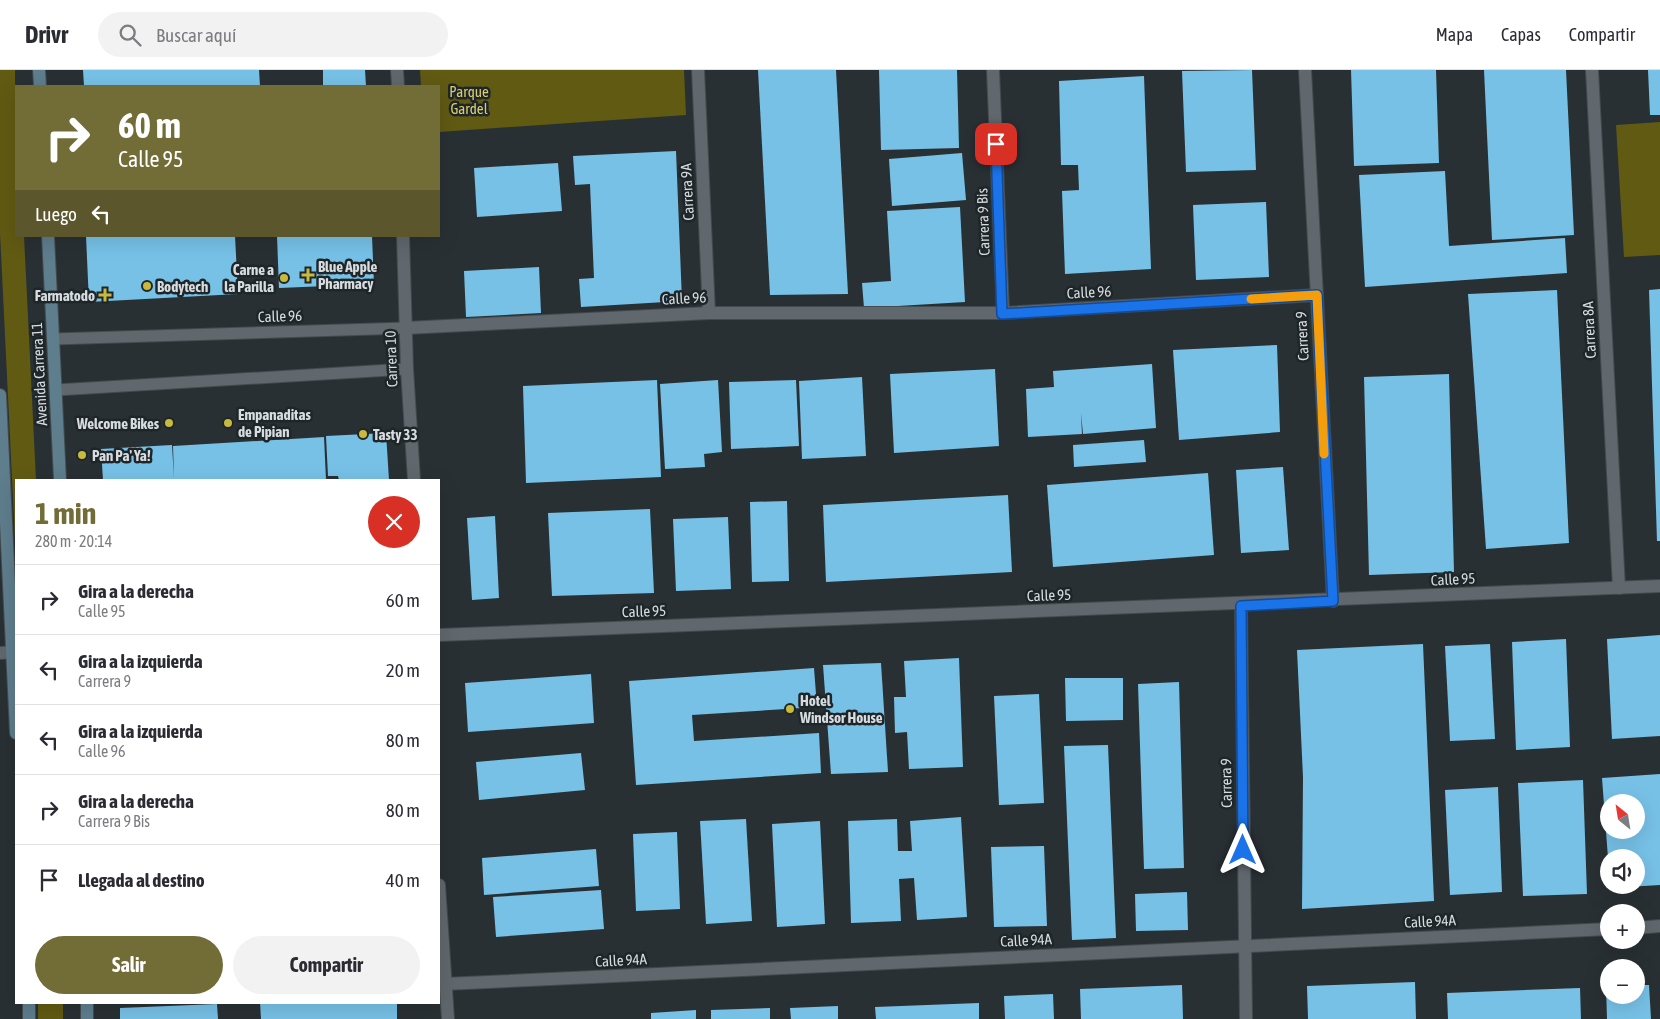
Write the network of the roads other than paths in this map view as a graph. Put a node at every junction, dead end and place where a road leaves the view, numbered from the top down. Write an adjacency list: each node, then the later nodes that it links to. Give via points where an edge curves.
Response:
1 (39, 70): 7 (main road)
2 (397, 70): 8 (street)
3 (698, 70): 12 (street, Carrera 9A)
4 (993, 70): 13 (street, Carrera 9 Bis)
5 (1305, 70): 11 (street, Carrera 9)
6 (1592, 70): 22 (street, Carrera 8A)
7 (40, 85)
8 (398, 85)
9 (48, 237): 15 (main road, Avenida Carrera 11)
10 (403, 237): 14 (street, Carrera 10)
11 (1317, 295): 13 (street, Calle 96); 23 (street, Carrera 9)
12 (710, 313): 13 (street, Calle 96); 14 (street, Calle 96)
13 (1002, 314)
14 (406, 328): 15 (lane, Calle 96); 16 (street, Carrera 10)
15 (53, 339): 17 (main road, Avenida Carrera 11)
16 (407, 369): 17 (lane); 20 (street, Carrera 10)
17 (56, 390): 19 (main road, Avenida Carrera 11)
18 (0, 395): 26 (main road)
19 (60, 479)
20 (414, 479)
21 (1660, 586): 22 (street, Calle 95)
22 (1619, 588): 23 (street, Calle 95)
23 (1333, 601): 24 (street, Calle 95)
24 (1241, 606): 25 (street, Calle 95); 32 (street, Carrera 9)
25 (440, 635)
26 (10, 652): 27 (main road)
27 (15, 720)
28 (440, 906): 33 (street)
29 (1660, 926): 30 (street)
30 (1645, 927)
31 (1600, 929): 32 (street, Calle 94A)
32 (1244, 946): 33 (street, Calle 94A); 39 (street, Carrera 9)
33 (444, 984): 38 (street)
34 (29, 1004): 36 (main road)
35 (87, 1004): 37 (main road)
36 (30, 1019)
37 (87, 1019)
38 (448, 1019)
39 (1246, 1019)

